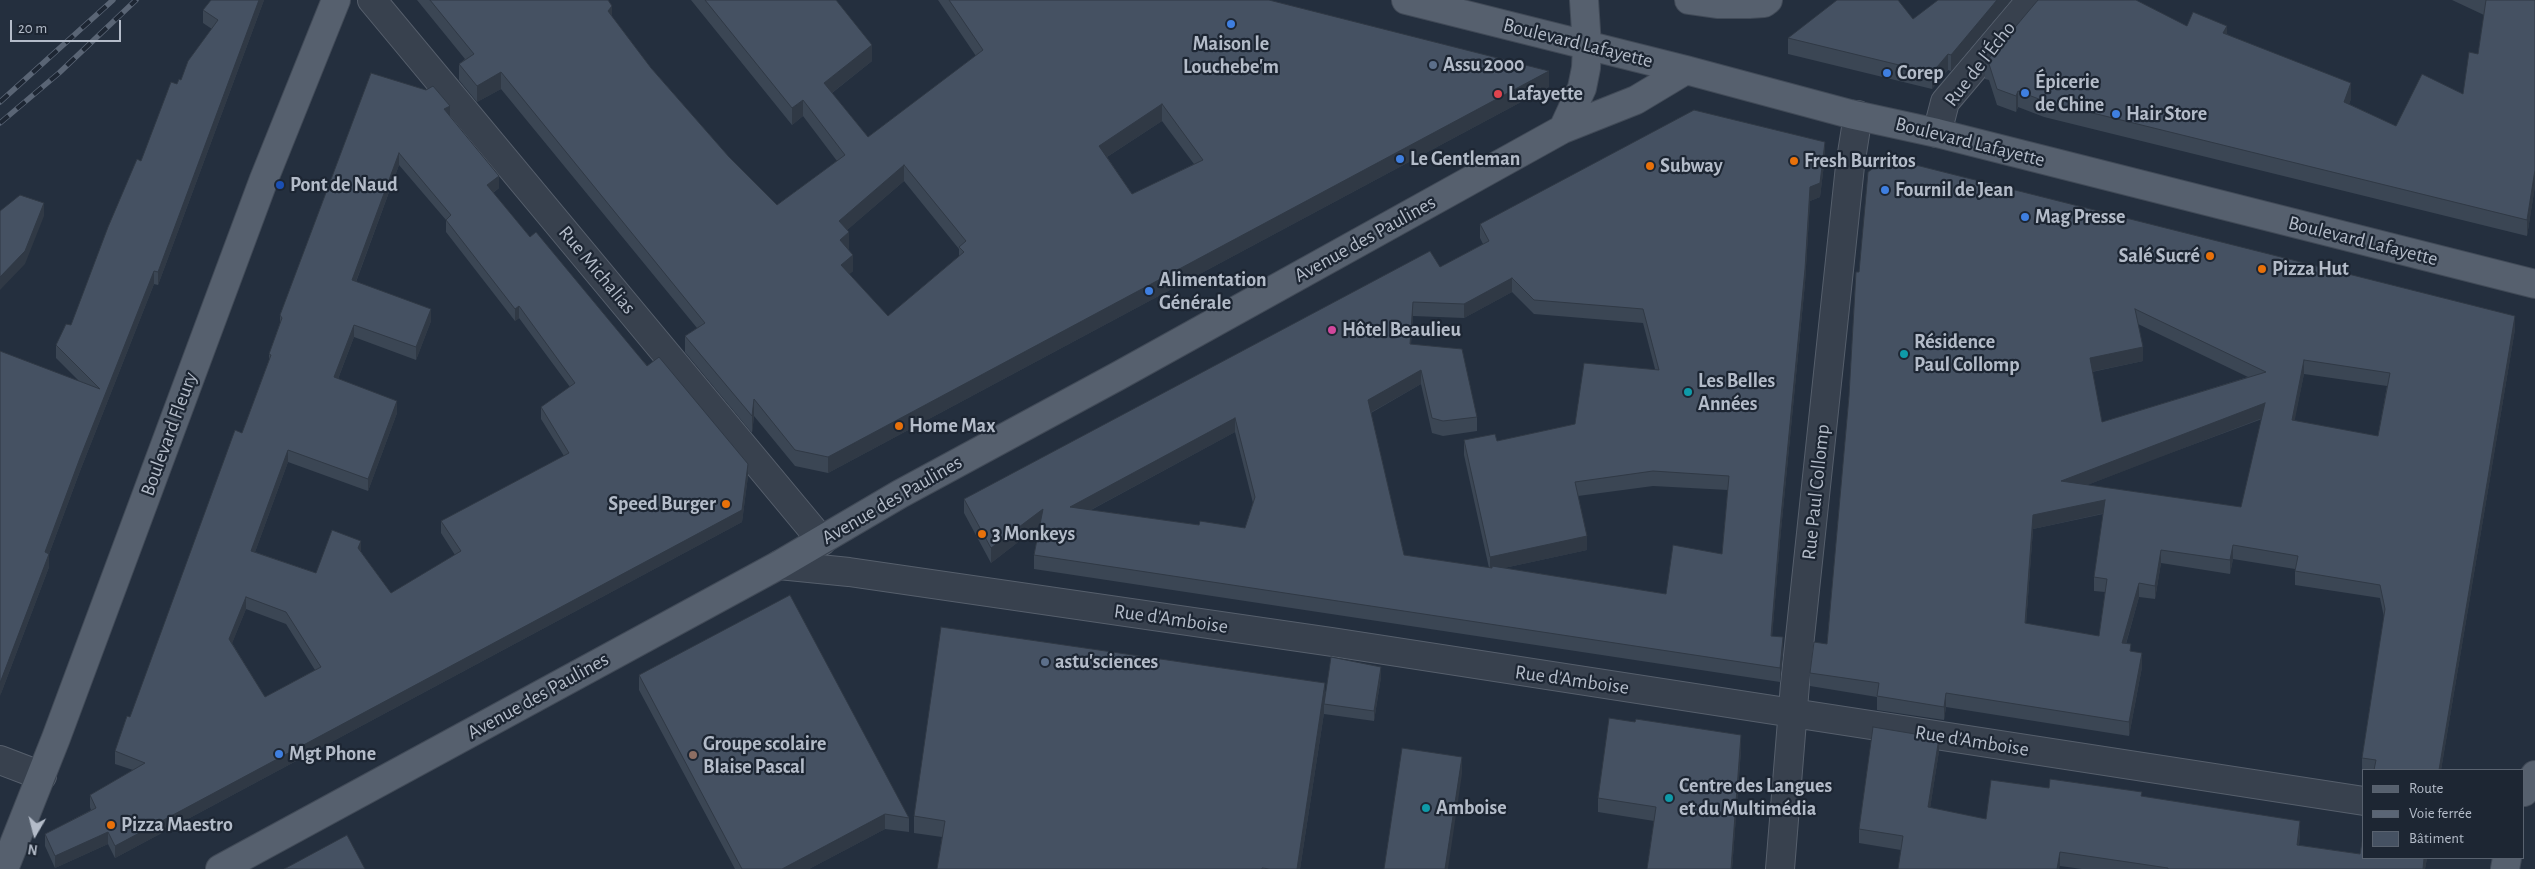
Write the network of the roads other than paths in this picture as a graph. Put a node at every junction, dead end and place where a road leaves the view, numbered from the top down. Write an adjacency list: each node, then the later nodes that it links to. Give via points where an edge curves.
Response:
1 (336, 0): 19 (main road, Boulevard Fleury, via 264,179)
2 (372, 0): 14 (street, Rue Michalias)
3 (1584, 0): 8 (main road)
4 (1689, 0): 5 (main road, via 1750,4)
5 (1768, 0)
6 (2031, 0): 12 (street, Rue de l'Écho, via 1945,102)
7 (1410, 1): 8 (main road, Boulevard Lafayette)
8 (1587, 46): 9 (main road, Boulevard Lafayette); 11 (main road, via 1582,88)
9 (1686, 70): 10 (main road, Boulevard Lafayette); 11 (main road, Avenue des Paulines, via 1636,100)
10 (1858, 115): 12 (main road, Boulevard Lafayette); 16 (street, Rue Paul Collomp)
11 (1563, 129): 14 (main road, Avenue des Paulines, via 916,485)
12 (1936, 133): 13 (main road, Boulevard Lafayette)
13 (2535, 284)
14 (822, 541): 15 (main road, Avenue des Paulines)
15 (779, 565): 16 (street, Rue d'Amboise, via 849,572); 23 (main road, Avenue des Paulines)
16 (1793, 712): 21 (street, Rue d'Amboise); 24 (street, Rue Paul Collomp)
17 (0, 760): 19 (street)
18 (2535, 775): 20 (main road)
19 (42, 776): 22 (main road, Boulevard Fleury)
20 (2525, 790)
21 (2362, 801)
22 (4, 869)
23 (220, 869)
24 (1780, 869)

